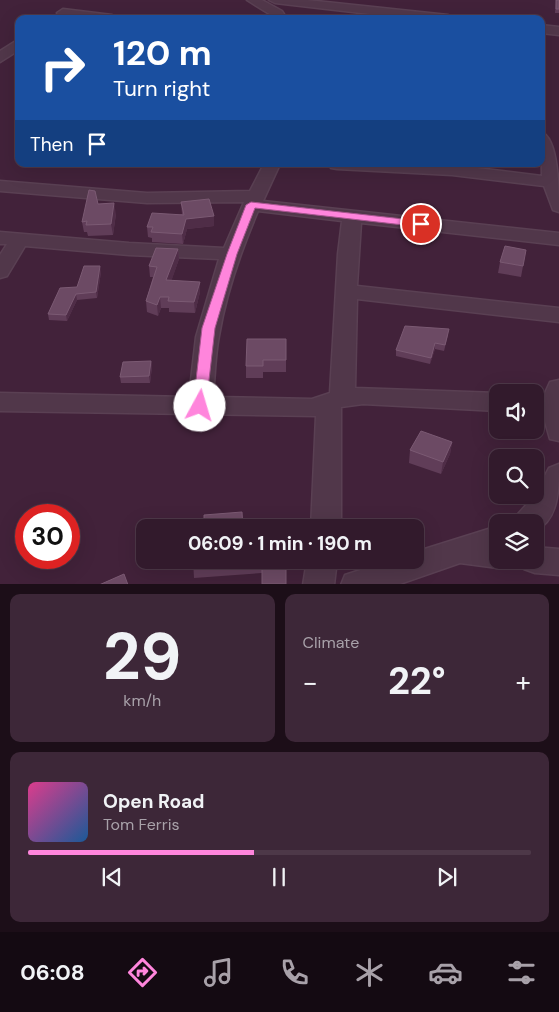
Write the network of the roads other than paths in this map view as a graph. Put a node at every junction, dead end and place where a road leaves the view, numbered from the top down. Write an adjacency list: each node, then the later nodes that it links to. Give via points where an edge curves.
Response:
1 (254, 0): 5 (street)
2 (275, 0): 6 (street)
3 (77, 4): 4 (street)
4 (60, 15)
5 (278, 15)
6 (412, 15)
7 (545, 29): 8 (street)
8 (559, 31)
9 (15, 46): 10 (street)
10 (0, 58)
11 (545, 142): 14 (street)
12 (270, 167): 16 (street)
13 (452, 167): 14 (street)
14 (551, 182): 17 (street)
15 (0, 186): 16 (street, via 147,198)
16 (253, 201): 18 (street); 21 (street)
17 (559, 206)
18 (352, 217): 20 (street); 23 (street)
19 (10, 239): 21 (street); 22 (street)
20 (559, 240)
21 (232, 254): 29 (street, via 208,328)
22 (0, 272)
23 (347, 291): 24 (street); 26 (street)
24 (559, 315)
25 (551, 400): 30 (street)
26 (335, 401): 28 (street, via 363,395); 29 (street, via 313,408); 33 (street)
27 (0, 402): 29 (street)
28 (489, 402)
29 (200, 406)
30 (559, 432)
31 (559, 475): 32 (street)
32 (537, 514)
33 (327, 519)
34 (489, 541): 35 (street)
35 (457, 551): 36 (street); 41 (street)
36 (489, 554)
37 (544, 561): 38 (street)
38 (559, 562)
39 (320, 569): 40 (street)
40 (318, 584)
41 (356, 584)

